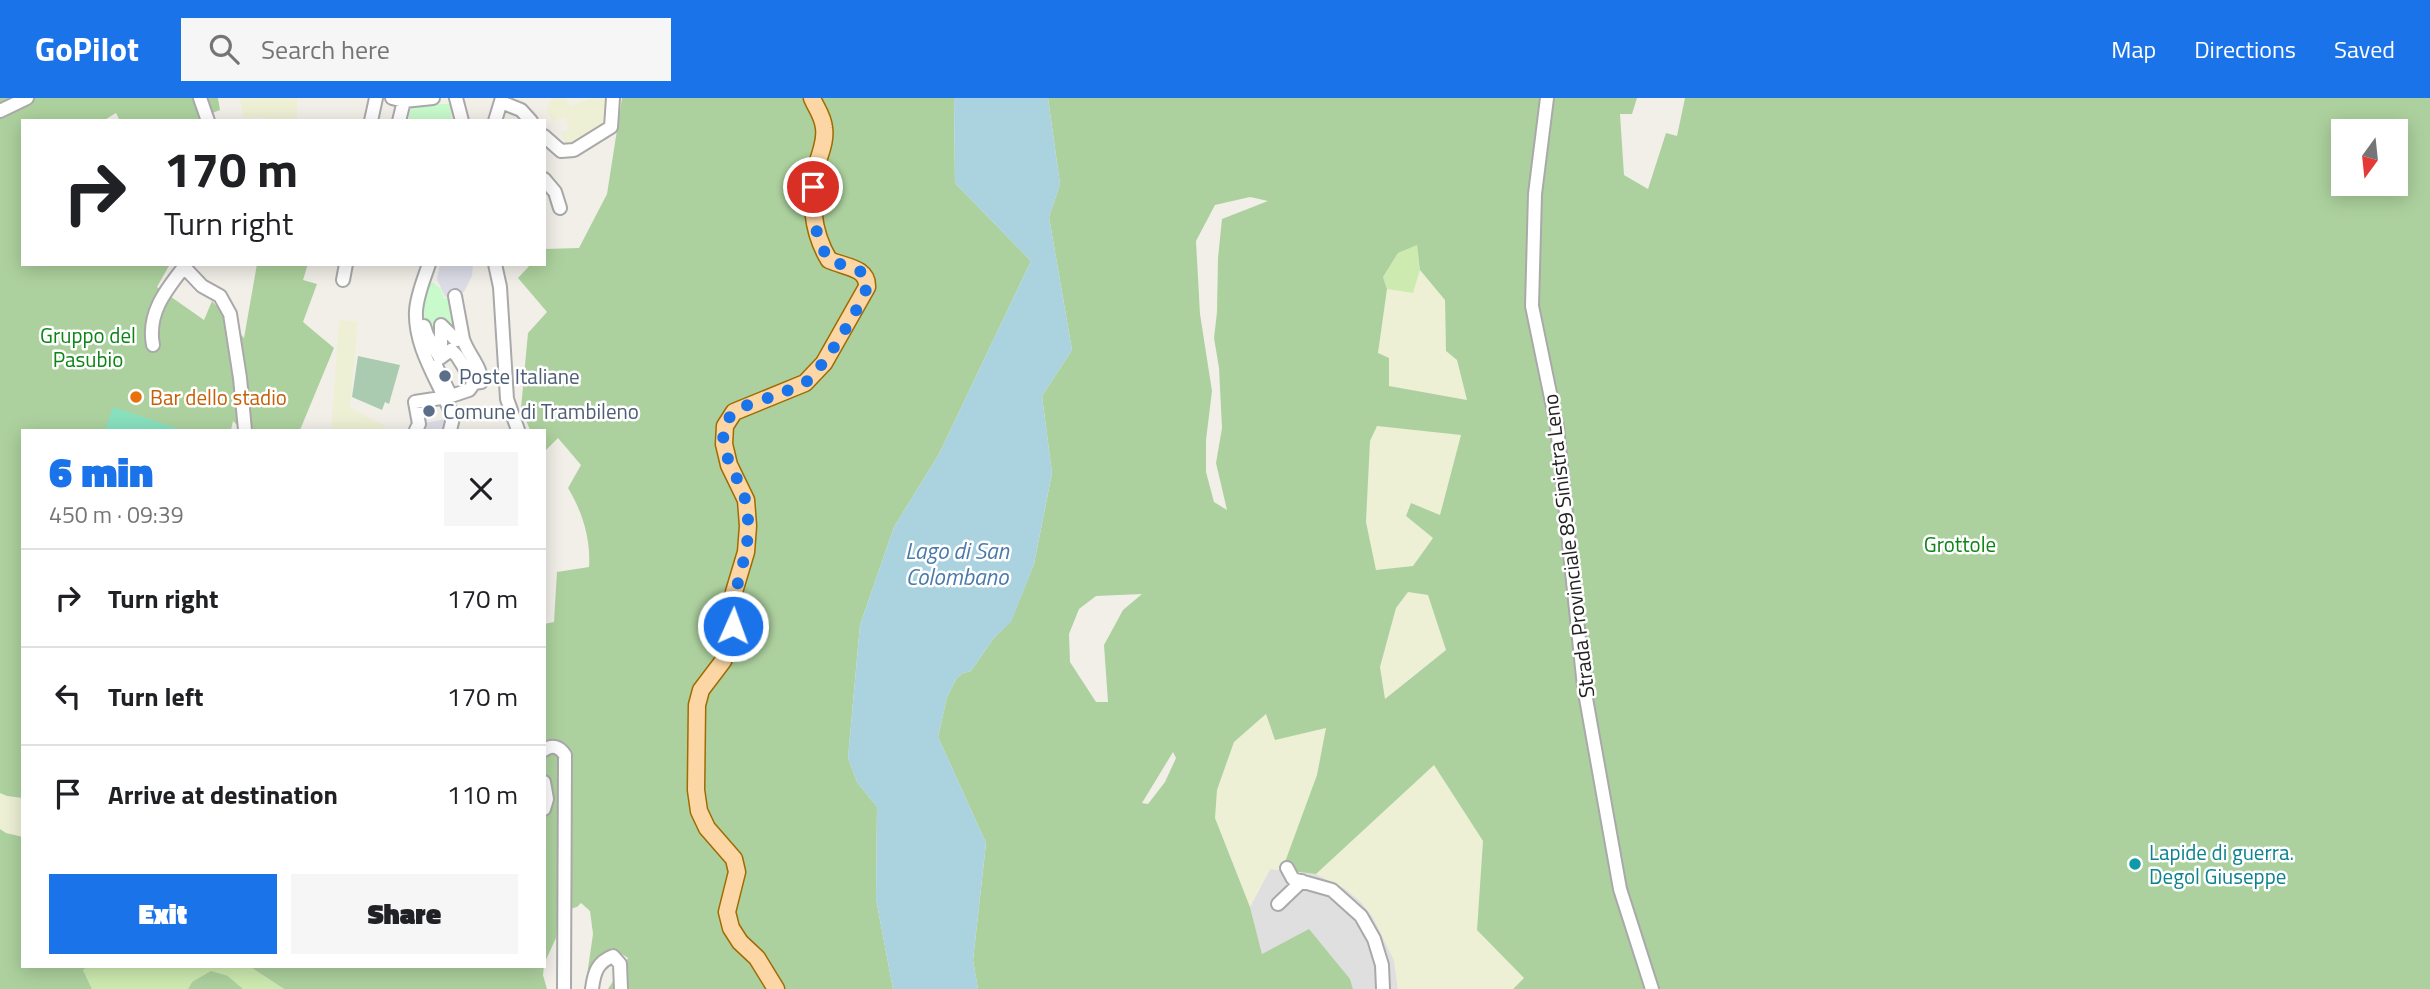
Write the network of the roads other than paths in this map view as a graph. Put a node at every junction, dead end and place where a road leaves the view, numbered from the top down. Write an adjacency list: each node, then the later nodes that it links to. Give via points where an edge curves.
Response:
1 (27, 98): 11 (street)
2 (200, 98): 12 (street)
3 (376, 98): 13 (street)
4 (433, 98): 9 (street)
5 (456, 98): 15 (street)
6 (613, 98): 18 (street, via 611,127 574,150 561,151)
7 (811, 98): 45 (main road, via 824,125 813,187 818,243 829,260 860,271 867,287 824,363 805,383 733,412 725,426 729,466 746,500 746,552 734,592 731,643 701,690 697,705 699,811 707,828 734,859 737,872 727,912 731,928)
8 (1547, 98): 47 (street, Strada Provinciale 89 Sinistra Leno, via 1535,194 1532,306 1557,427 1584,687 1620,889)
9 (398, 99): 14 (street)
10 (502, 100): 16 (street); 17 (street)
11 (0, 111)
12 (207, 119)
13 (371, 119)
14 (399, 119)
15 (461, 119)
16 (496, 119)
17 (529, 119)
18 (546, 138)
19 (546, 181): 20 (street)
20 (560, 208)
21 (185, 266): 29 (street, via 152,318); 35 (street, via 202,286 220,296 230,314)
22 (346, 266): 25 (street)
23 (428, 266): 27 (street)
24 (495, 266): 37 (street, via 507,399)
25 (343, 280)
26 (455, 296): 28 (street)
27 (416, 310): 30 (street, via 421,312 440,358); 34 (street, via 419,337)
28 (463, 339): 30 (street, via 456,340 441,325); 32 (street, via 483,377)
29 (153, 345)
30 (443, 354): 32 (street, via 451,350)
31 (436, 366): 32 (street, via 451,396 469,390)
32 (474, 383)
33 (441, 398): 36 (street, via 415,402)
34 (454, 426)
35 (245, 429)
36 (416, 429)
37 (518, 429)
38 (546, 749): 42 (street, via 562,749 565,755)
39 (1287, 868): 40 (street, via 1293,879)
40 (1302, 881): 41 (street); 46 (street, via 1332,890 1361,916 1382,965)
41 (1279, 904)
42 (564, 989)
43 (592, 989): 44 (street, via 595,969 613,956 620,964)
44 (621, 989)
45 (776, 989)
46 (1383, 989)
47 (1653, 989)

